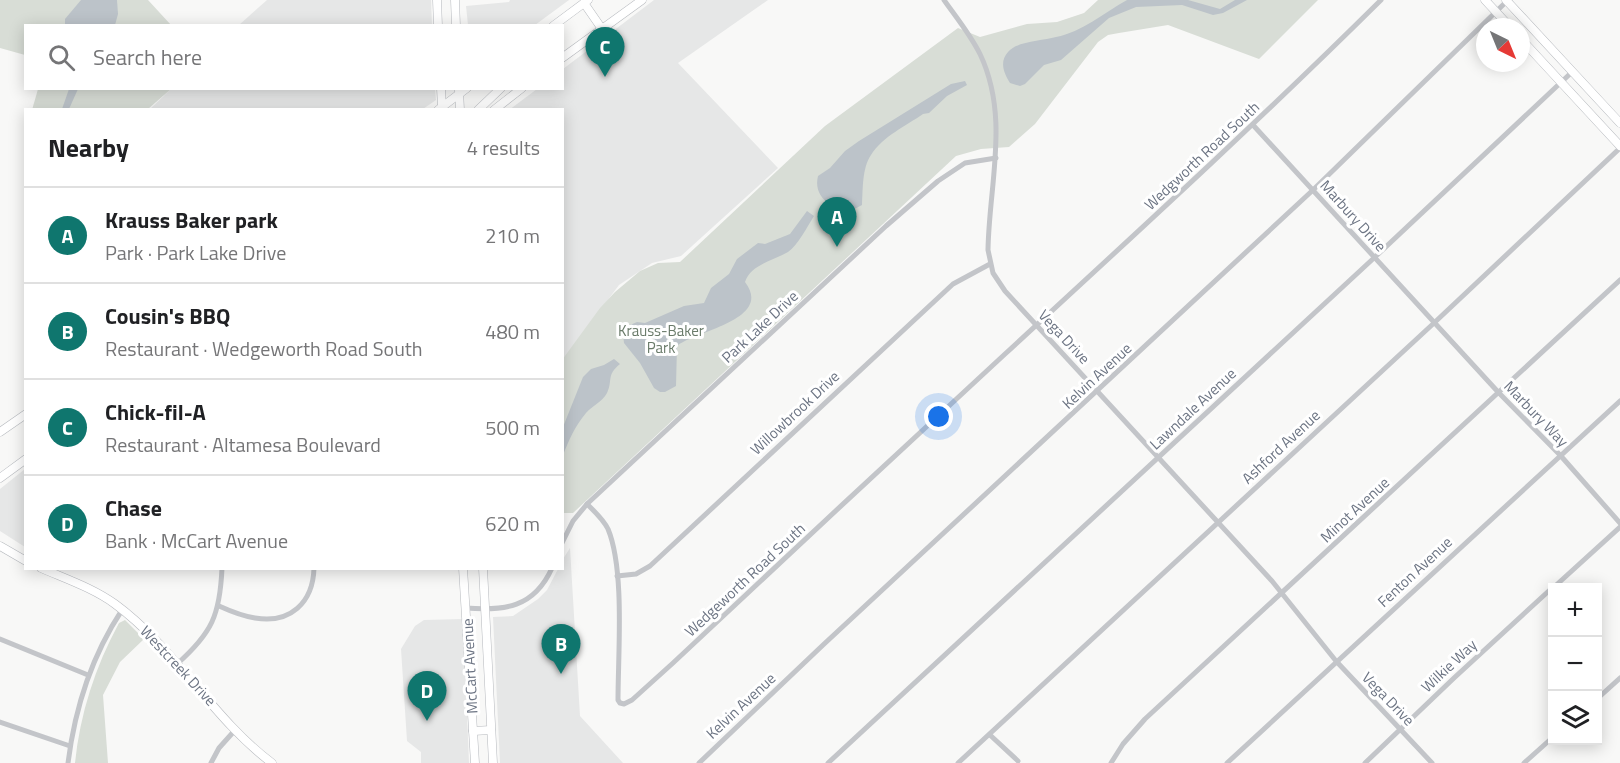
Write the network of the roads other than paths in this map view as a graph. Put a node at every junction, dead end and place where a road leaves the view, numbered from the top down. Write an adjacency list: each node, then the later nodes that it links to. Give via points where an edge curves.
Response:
1 (437, 0): 11 (main road)
2 (455, 0): 12 (main road)
3 (642, 0): 14 (main road)
4 (944, 0): 31 (street, Vega Drive, via 970,36 989,77 997,121)
5 (1381, 0): 29 (street, Wedgworth Road South)
6 (1485, 0): 9 (main road)
7 (586, 1): 13 (main road); 14 (main road)
8 (1507, 1): 9 (street, Kelvin Avenue); 17 (main road)
9 (1496, 12): 10 (main road); 32 (street, Kelvin Avenue)
10 (1502, 18)
11 (438, 24)
12 (456, 24)
13 (556, 24)
14 (602, 29): 16 (main road)
15 (1530, 49): 18 (main road)
16 (564, 57)
17 (1572, 72): 18 (street, Lawndale Avenue); 28 (main road)
18 (1561, 82): 30 (main road); 33 (street, Lawndale Avenue)
19 (441, 90): 23 (main road)
20 (499, 90): 26 (main road)
21 (519, 90): 27 (main road)
22 (459, 91): 24 (main road); 25 (main road)
23 (442, 108)
24 (443, 108)
25 (460, 108)
26 (480, 108)
27 (497, 108)
28 (1620, 123)
29 (1253, 125): 32 (street, Marbury Drive); 37 (street, Wedgworth Road South)
30 (1620, 147): 36 (street, Ashford Avenue)
31 (996, 158): 34 (street, Vega Drive, via 988,231); 47 (street, Park Lake Drive, via 964,163 938,181)
32 (1313, 190): 33 (street, Marbury Drive); 38 (street, Kelvin Avenue)
33 (1374, 257): 36 (street, Marbury Drive); 44 (street, Lawndale Avenue)
34 (990, 264): 37 (street, Vega Drive, via 997,280); 59 (street, Willowbrook Drive, via 953,284 650,566 636,574)
35 (1620, 280): 39 (street, Minot Avenue)
36 (1434, 323): 39 (street, Marbury Way); 48 (street, Ashford Avenue)
37 (1037, 326): 38 (street, Vega Drive); 59 (street, Wedgeworth Road South, via 624,704 618,700)
38 (1098, 391): 44 (street, Vega Drive); 87 (street, Kelvin Avenue)
39 (1499, 393): 43 (street, Marbury Way); 61 (street, Minot Avenue)
40 (1620, 400): 43 (street, Fenton Avenue)
41 (24, 415): 42 (main road)
42 (0, 432)
43 (1560, 455): 49 (street, Marbury Way); 68 (street, Fenton Avenue)
44 (1158, 457): 48 (street, Vega Drive); 88 (street, Lawndale Avenue)
45 (24, 460): 46 (main road)
46 (0, 478)
47 (587, 504): 50 (street, Park Lake Drive); 59 (street, Wedgeworth Road South, via 608,528)
48 (1218, 523): 61 (street, Vega Drive); 78 (street, Ashford Avenue)
49 (1620, 525): 60 (street, Wilkie Way)
50 (564, 539)
51 (0, 546): 52 (main road)
52 (24, 560)
53 (45, 570): 66 (main road, Westcreek Drive, via 103,596)
54 (222, 570): 63 (street)
55 (314, 570): 63 (street, via 308,597 288,614 255,618)
56 (463, 570): 64 (main road, McCart Avenue)
57 (483, 570): 65 (main road, McCart Avenue)
58 (551, 570): 65 (street, via 538,590 520,603)
59 (617, 576)
60 (1558, 583)
61 (1283, 593): 68 (street, Vega Drive); 90 (street, Minot Avenue, via 1145,719)
62 (1548, 593): 74 (street, Wilkie Way)
63 (219, 606): 69 (street, via 208,632)
64 (466, 608): 65 (street); 77 (main road, McCart Avenue)
65 (485, 609): 76 (main road, McCart Avenue)
66 (122, 610): 69 (main road, Westcreek Drive); 70 (street)
67 (0, 639): 70 (street)
68 (1336, 661): 74 (street, Vega Drive); 91 (street, Fenton Avenue)
69 (177, 664): 75 (main road, Westcreek Drive)
70 (88, 675): 80 (street)
71 (1620, 678): 72 (street)
72 (1602, 694)
73 (0, 722): 80 (street)
74 (1399, 728): 92 (street, Wilkie Way); 93 (street, Vega Drive)
75 (236, 729): 83 (street); 84 (main road, Westcreek Drive)
76 (491, 730): 77 (main road); 86 (main road, McCart Avenue)
77 (473, 732): 85 (main road, McCart Avenue)
78 (990, 735): 81 (street); 89 (street, Ashford Avenue)
79 (1548, 742): 94 (street)
80 (70, 746): 82 (street)
81 (1018, 761)
82 (68, 763)
83 (211, 763)
84 (272, 763)
85 (475, 763)
86 (493, 763)
87 (699, 763)
88 (828, 763)
89 (958, 763)
90 (1111, 763)
91 (1227, 763)
92 (1365, 763)
93 (1432, 763)
94 (1524, 763)

